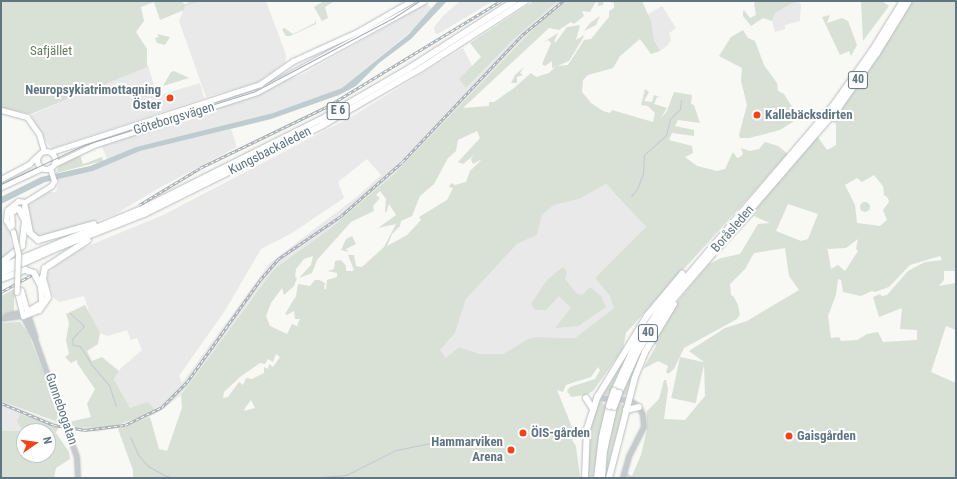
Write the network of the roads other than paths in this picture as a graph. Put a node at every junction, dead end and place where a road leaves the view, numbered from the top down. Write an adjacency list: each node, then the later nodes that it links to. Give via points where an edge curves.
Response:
1 (412, 1): 7 (main road, Göteborgsvägen, via 357,32)
2 (424, 1): 9 (main road, Göteborgsvägen)
3 (514, 1): 22 (highway, Kungsbackaleden / E 6, via 343,108)
4 (525, 1): 23 (highway, Kungsbackaleden / E 6, via 420,69 330,121 157,208)
5 (903, 1): 14 (highway, Boråsleden / 40, via 849,84)
6 (909, 1): 14 (highway, Boråsleden / 40, via 853,88)
7 (296, 60): 8 (main road, Göteborgsvägen); 9 (main road, via 300,63)
8 (289, 65): 10 (main road); 13 (main road, Göteborgsvägen, via 247,90)
9 (301, 69): 10 (main road, Göteborgsvägen)
10 (294, 72): 18 (main road, Göteborgsvägen, via 253,94 96,144)
11 (1, 110): 12 (main road, via 27,117 39,134)
12 (44, 151): 13 (main road, Göteborgsvägen); 15 (main road)
13 (51, 152): 18 (main road, via 54,158)
14 (797, 152): 16 (highway, Boråsleden / 40)
15 (37, 156): 17 (main road, via 37,162); 19 (main road, via 29,164)
16 (789, 162): 24 (highway, Boråsleden / 40); 29 (highway, Boråsleden / 40)
17 (42, 168): 18 (main road, Göteborgsvägen); 20 (main road, Göteborgsvägen)
18 (52, 168): 21 (main road, via 54,181 51,186)
19 (1, 179)
20 (1, 187)
21 (20, 206): 22 (highway, via 30,233 38,240); 25 (highway, via 25,221 22,246); 30 (main road, Gunnebogatan, bridge, via 6,213 17,246)
22 (123, 217): 26 (highway, Kungsbackaleden / E 6)
23 (101, 231): 27 (highway, Kungsbackaleden / E 6); 31 (highway, via 45,268 43,278)
24 (703, 255): 36 (highway, via 672,284 653,307); 37 (highway, Boråsleden / 40, via 652,320 626,363)
25 (1, 263)
26 (1, 267)
27 (1, 273)
28 (1, 279): 33 (highway, via 25,270 34,273 41,286)
29 (689, 280): 37 (highway, Boråsleden / 40, via 645,338); 41 (highway, via 645,352)
30 (19, 291): 32 (main road, Gunnebogatan); 34 (main road, Gunnebogatan)
31 (48, 297): 34 (main road, via 43,308)
32 (25, 303): 33 (main road); 34 (main road, Gunnebogatan)
33 (41, 304): 34 (main road)
34 (25, 313): 35 (street); 46 (street, Gunnebogatan, via 77,458)
35 (1, 318)
36 (601, 389): 39 (highway); 40 (highway)
37 (617, 392): 42 (highway, Boråsleden / 40, bridge)
38 (586, 398): 44 (highway, via 591,402)
39 (597, 398): 40 (street); 44 (highway)
40 (604, 398): 41 (street)
41 (629, 400): 43 (street); 45 (highway)
42 (612, 407): 48 (highway, Boråsleden / 40, via 600,443); 49 (highway, Boråsleden / 40)
43 (639, 407): 45 (highway); 51 (street, via 644,418 644,427 629,457)
44 (593, 409): 47 (highway, via 586,440)
45 (626, 410): 50 (highway)
46 (78, 478)
47 (585, 478)
48 (597, 478)
49 (602, 478)
50 (609, 478)
51 (623, 478)

